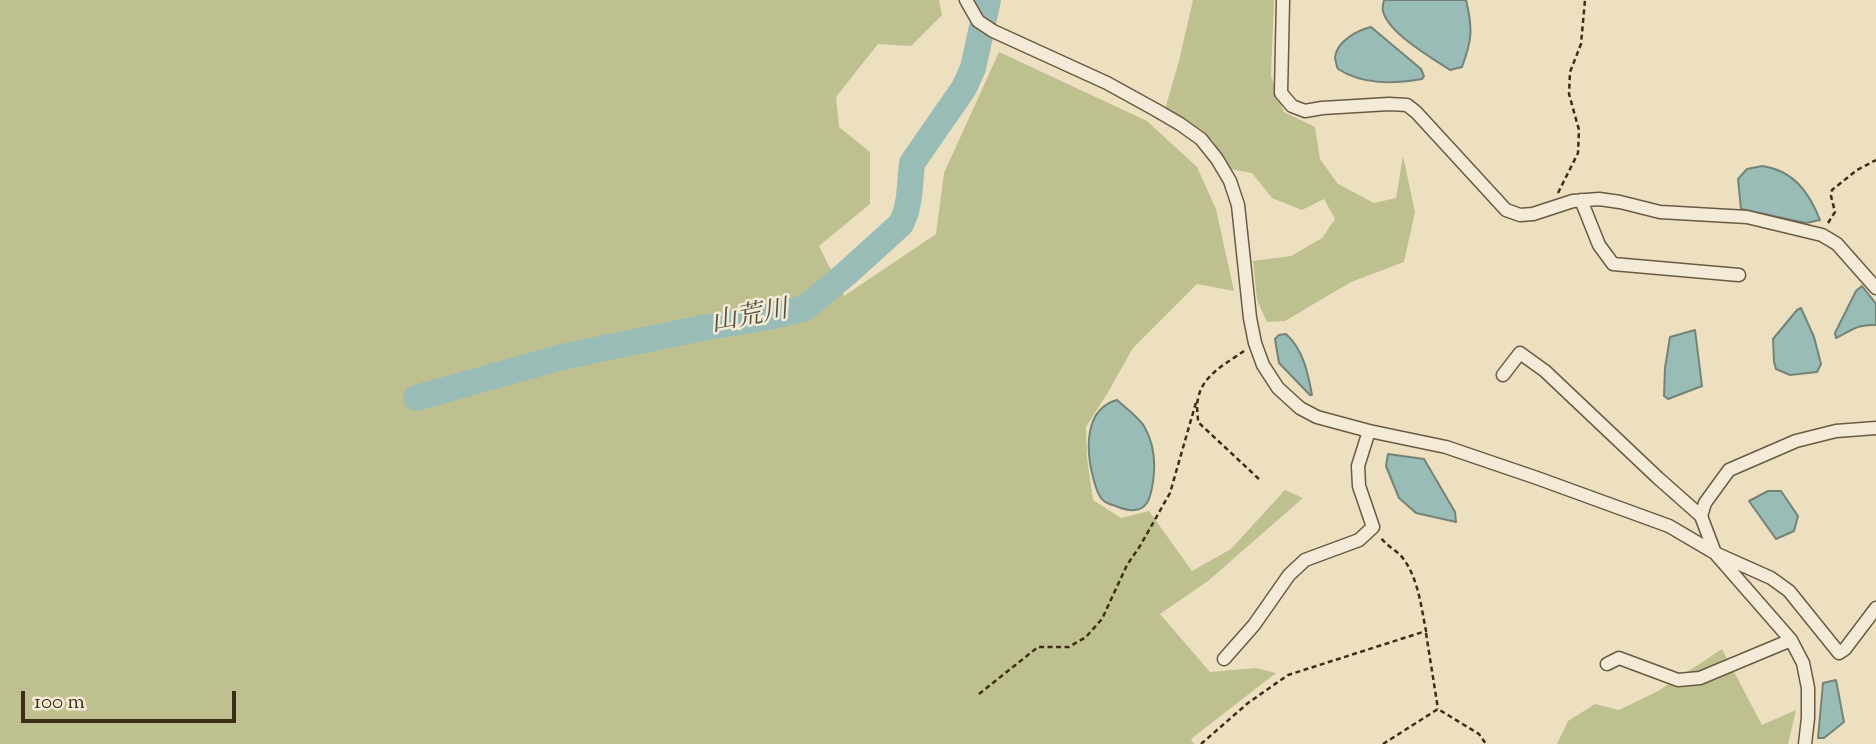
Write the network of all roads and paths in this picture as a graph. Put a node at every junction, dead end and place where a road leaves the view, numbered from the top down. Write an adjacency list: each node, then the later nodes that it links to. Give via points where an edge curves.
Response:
1 (966, 0): 10 (street, via 978,21 993,31 1156,110 1200,139 1217,159 1238,205)
2 (1283, 0): 6 (street, via 1281,93 1292,106 1305,111 1407,105 1506,210 1520,215)
3 (1585, 0): 6 (path, via 1581,44 1570,72 1578,153)
4 (1876, 160): 7 (path, via 1832,190 1835,212)
5 (1580, 200): 6 (street); 7 (street, via 1620,202 1660,212 1747,217); 8 (street, via 1599,245 1613,264)
6 (1550, 208)
7 (1822, 235): 9 (street)
8 (1739, 275)
9 (1876, 288)
10 (1255, 342): 12 (path, via 1217,368); 14 (street, via 1278,388 1300,408)
11 (1503, 375): 16 (street, via 1520,354 1545,371)
12 (1198, 399): 15 (path, via 1198,422); 24 (path, via 1170,493 1126,565 1102,619 1069,647 1038,648)
13 (1876, 428): 16 (street, via 1796,441 1729,470)
14 (1368, 431): 17 (street, via 1359,486); 18 (street, via 1446,447 1537,478 1669,526)
15 (1259, 480)
16 (1701, 516): 18 (street)
17 (1373, 527): 20 (path, via 1411,572); 22 (street, via 1359,540 1305,560)
18 (1715, 553): 19 (street, via 1789,591 1839,653); 21 (street)
19 (1876, 610)
20 (1426, 631): 25 (path); 27 (path, via 1288,675)
21 (1791, 640): 23 (street, via 1690,680 1678,680 1619,658); 31 (street, via 1804,663 1808,688)
22 (1224, 659)
23 (1607, 664)
24 (979, 694)
25 (1438, 709): 26 (path); 30 (path, via 1479,734)
26 (1389, 739): 28 (path); 29 (path)
27 (1201, 744)
28 (1383, 744)
29 (1392, 744)
30 (1486, 744)
31 (1805, 744)

